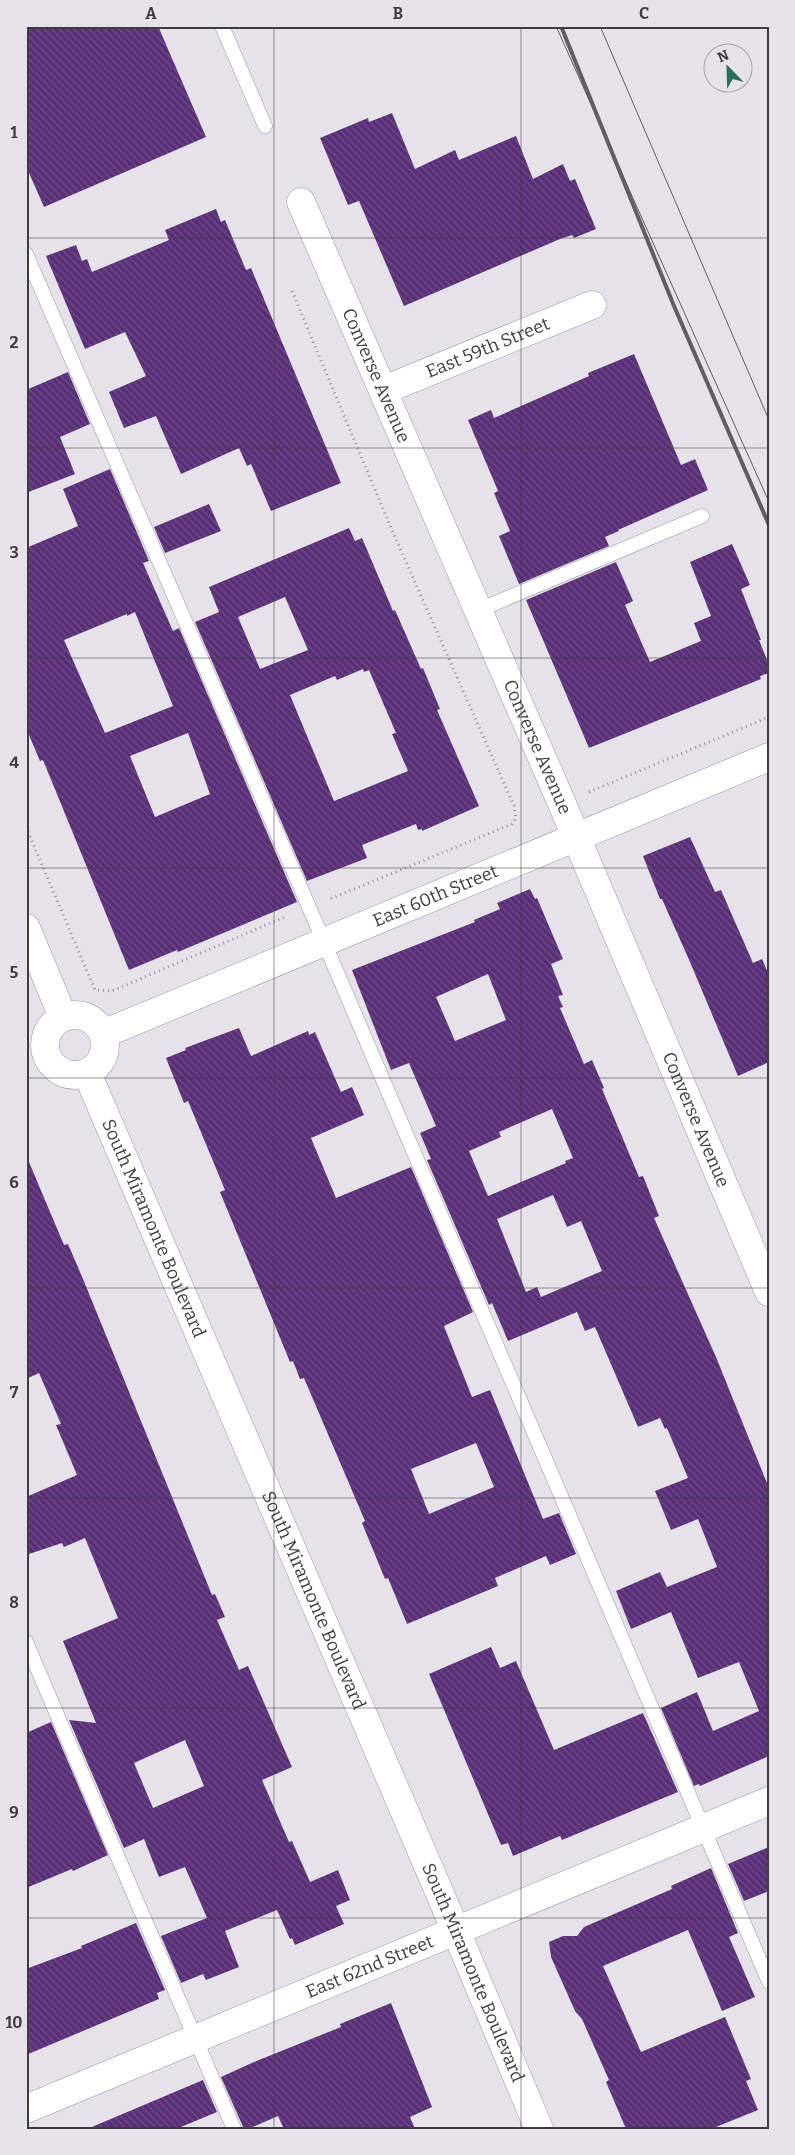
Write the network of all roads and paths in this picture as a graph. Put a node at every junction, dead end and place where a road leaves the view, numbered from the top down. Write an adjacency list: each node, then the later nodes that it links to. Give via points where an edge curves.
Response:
1 (222, 26): 2 (lane)
2 (265, 126)
3 (301, 202): 7 (street, Converse Avenue)
4 (26, 254): 15 (lane)
5 (292, 292): 15 (path, via 391,528 514,806 516,818 512,824)
6 (592, 305): 7 (street, East 59th Street)
7 (384, 390): 9 (street, Converse Avenue)
8 (702, 516): 9 (lane)
9 (479, 610): 14 (street, Converse Avenue)
10 (769, 717): 12 (path)
11 (769, 757): 14 (street, East 60th Street)
12 (588, 793)
13 (26, 827): 15 (path, via 95,990 112,991)
14 (577, 838): 17 (street, East 60th Street); 22 (street, Converse Avenue)
15 (309, 907): 17 (lane)
16 (26, 928): 18 (street)
17 (324, 942): 19 (street, East 60th Street); 25 (lane)
18 (63, 1017): 19 (street, via 82,1016 98,1026); 20 (street, via 49,1030)
19 (103, 1034): 21 (street, via 104,1052 95,1068)
20 (36, 1062): 21 (street, via 68,1075)
21 (87, 1073): 26 (street, South Miramonte Boulevard)
22 (767, 1283)
23 (26, 1642): 28 (lane)
24 (769, 1802): 25 (street, East 62nd Street)
25 (704, 1828): 26 (street, East 62nd Street); 27 (lane)
26 (456, 1931): 28 (street, East 62nd Street); 31 (street, South Miramonte Boulevard)
27 (769, 1982)
28 (196, 2039): 29 (street, East 62nd Street); 30 (lane)
29 (26, 2109)
30 (234, 2129)
31 (539, 2129)

